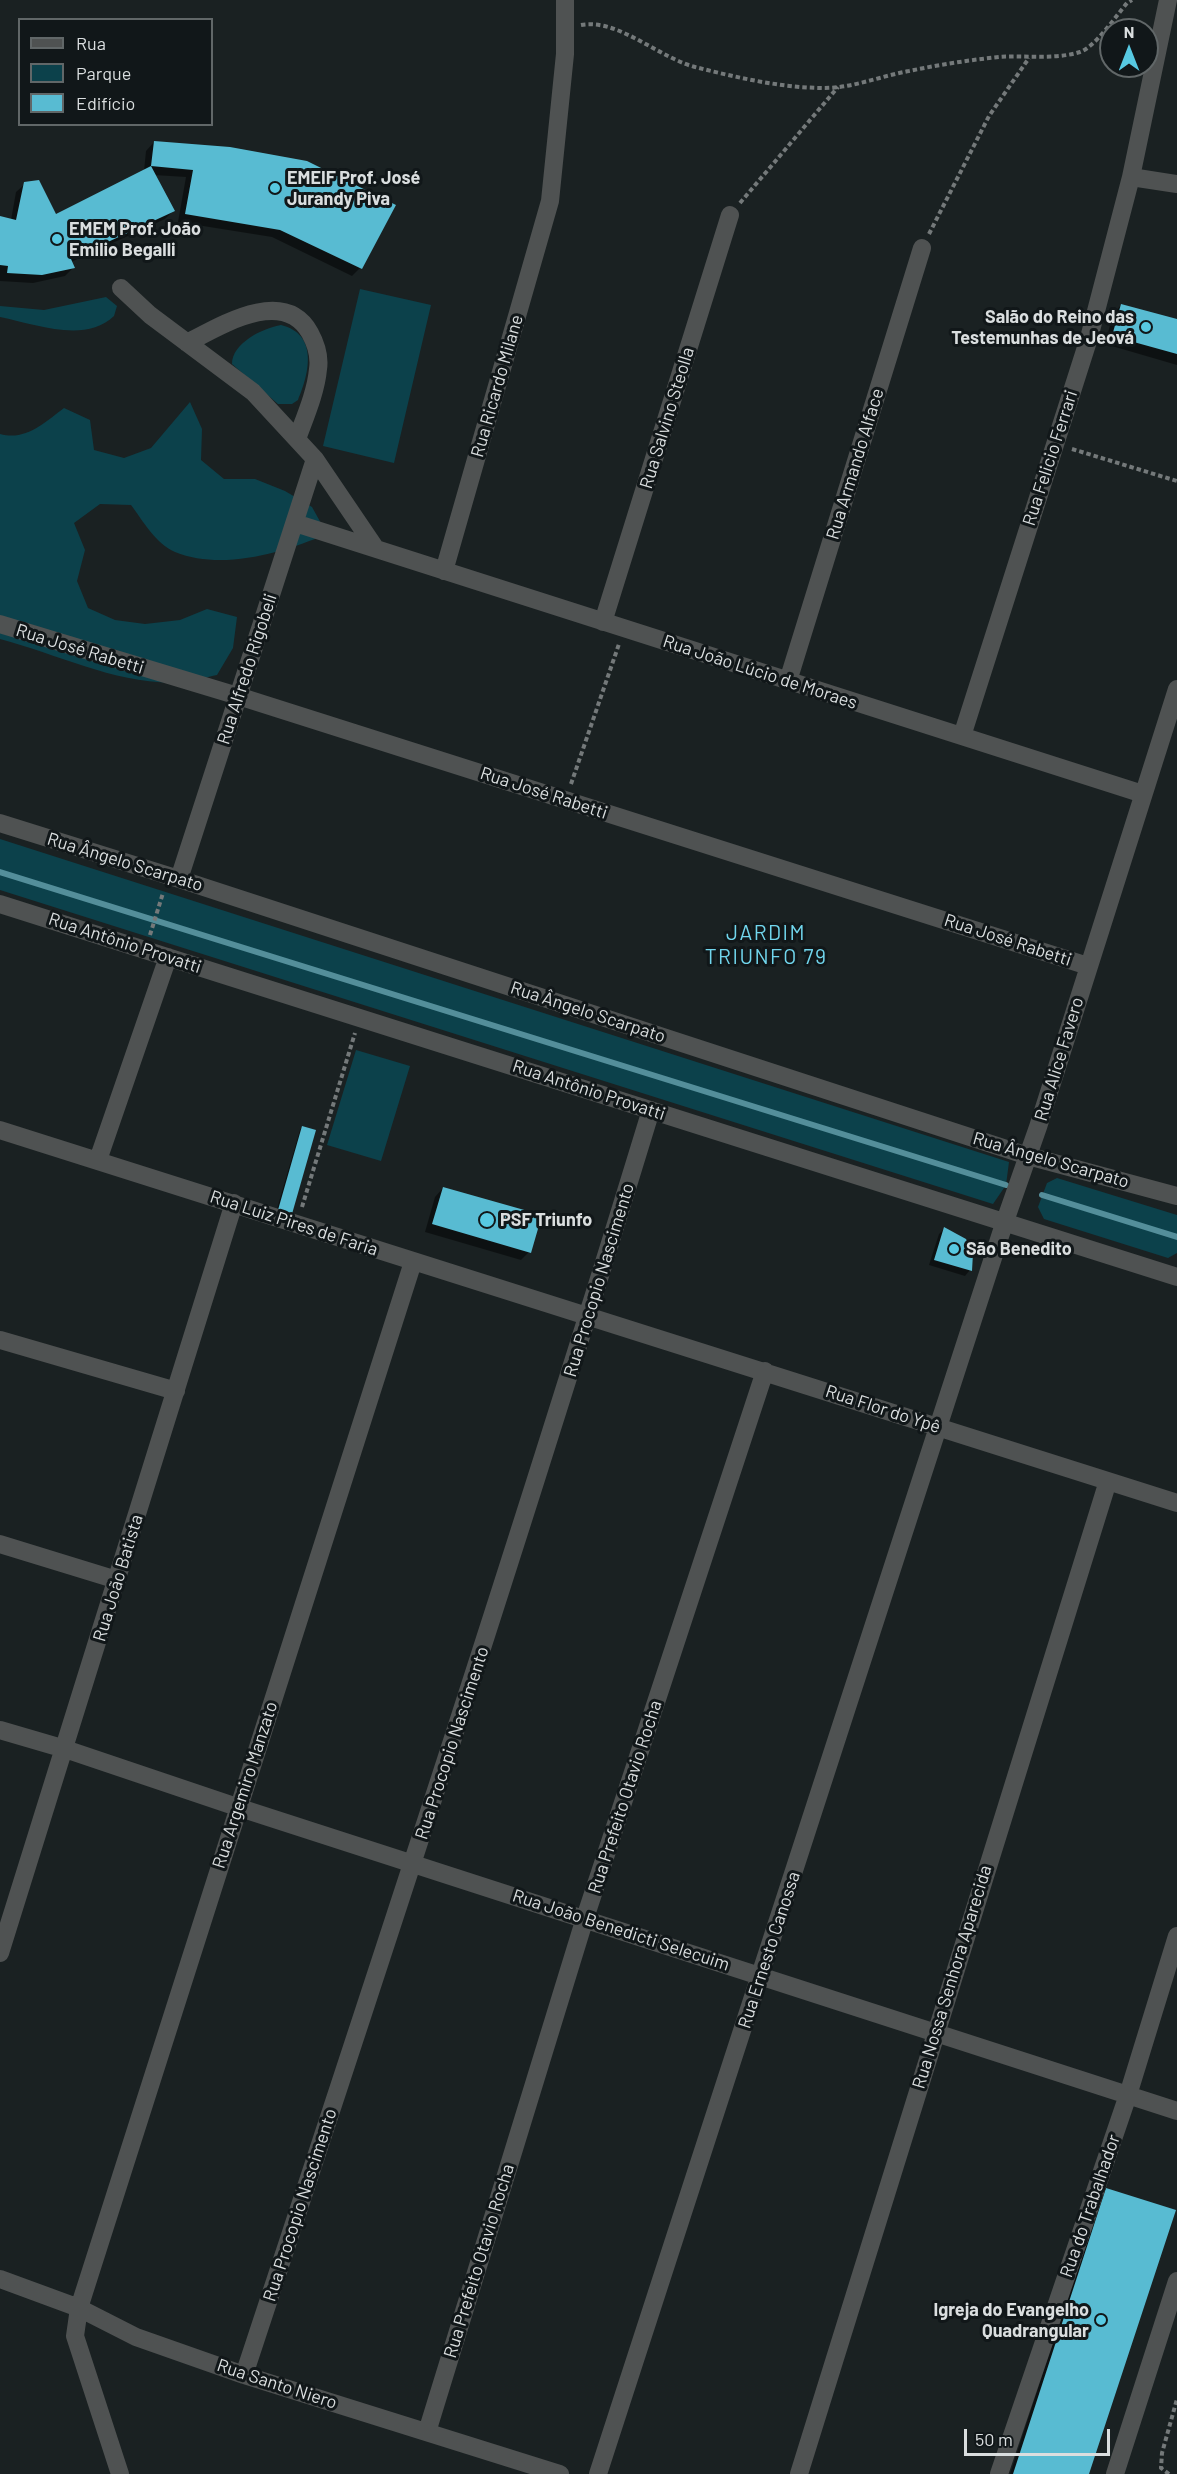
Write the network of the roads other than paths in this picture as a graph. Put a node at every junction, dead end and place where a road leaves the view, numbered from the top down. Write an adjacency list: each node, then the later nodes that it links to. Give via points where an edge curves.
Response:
1 (565, 0): 13 (street, Rua Ricardo Milane, via 565,54 550,201)
2 (1168, 0): 3 (street, Rua Felicio Ferrari)
3 (1131, 177): 4 (street); 19 (street, Rua Felicio Ferrari, via 1089,338)
4 (1177, 184)
5 (730, 215): 14 (street, Rua Salvino Steolla)
6 (922, 248): 16 (street, Rua Armando Alface)
7 (121, 288): 8 (street)
8 (187, 344): 9 (street, via 253,392); 9 (street, via 231,321 263,311 280,310 306,325 316,345 319,368)
9 (297, 439): 10 (street)
10 (315, 459): 11 (street, Rua Alfredo Rigobeli); 12 (street)
11 (294, 523): 12 (street, Rua João Lúcio de Moraes); 18 (street, Rua Alfredo Rigobeli)
12 (376, 549): 13 (street, Rua João Lúcio de Moraes)
13 (444, 571): 14 (street, Rua João Lúcio de Moraes)
14 (603, 622): 16 (street, Rua João Lúcio de Moraes)
15 (0, 624): 18 (street, Rua José Rabetti)
16 (788, 681): 19 (street, Rua João Lúcio de Moraes)
17 (1177, 689): 20 (street, Rua Alice Favero)
18 (238, 696): 22 (street, Rua Alfredo Rigobeli); 25 (street, Rua José Rabetti)
19 (962, 736): 20 (street, Rua João Lúcio de Moraes)
20 (1143, 794): 25 (street, Rua Alice Favero)
21 (0, 823): 22 (street, Rua Ângelo Scarpato)
22 (179, 879): 28 (street, Rua Ângelo Scarpato)
23 (0, 904): 24 (street, Rua Antônio Provatti)
24 (168, 957): 26 (street, Rua Antônio Provatti); 29 (street)
25 (1088, 966): 28 (street, Rua Alice Favero)
26 (651, 1110): 32 (street, Rua Antônio Provatti); 35 (street, Rua Procopio Nascimento)
27 (0, 1130): 29 (street, Rua Luiz Pires de Faria)
28 (1028, 1156): 30 (street, Rua Ângelo Scarpato); 32 (street, Rua Alice Favero)
29 (98, 1160): 31 (street, Rua Luiz Pires de Faria)
30 (1177, 1196)
31 (234, 1203): 33 (street, Rua Luiz Pires de Faria); 38 (street, Rua João Batista)
32 (1004, 1224): 34 (street, Rua Antônio Provatti); 39 (street, Rua Alice Favero)
33 (413, 1262): 35 (street, Rua Luiz Pires de Faria); 46 (street, Rua Argemiro Manzato)
34 (1177, 1277)
35 (588, 1317): 37 (street, Rua Flor do Ypê); 47 (street, Rua Procopio Nascimento)
36 (0, 1340): 38 (street)
37 (765, 1371): 39 (street, Rua Flor do Ypê); 48 (street, Rua Prefeito Otavio Rocha)
38 (176, 1391): 43 (street, Rua João Batista)
39 (939, 1427): 40 (street, Rua Flor do Ypê); 52 (street, Rua Ernesto Canossa)
40 (1108, 1481): 41 (street, Rua Flor do Ypê); 53 (street, Rua Nossa Senhora Aparecida)
41 (1177, 1503)
42 (0, 1544): 43 (street)
43 (117, 1580): 45 (street, Rua João Batista)
44 (0, 1730): 45 (street, Rua João Benedicti Selecuim)
45 (65, 1749): 46 (street, Rua João Benedicti Selecuim); 49 (street, Rua João Batista)
46 (237, 1807): 47 (street, Rua João Benedicti Selecuim); 58 (street, Rua Argemiro Manzato)
47 (413, 1862): 48 (street, Rua João Benedicti Selecuim); 59 (street, Rua Procopio Nascimento)
48 (585, 1918): 52 (street, Rua João Benedicti Selecuim); 60 (street, Rua Prefeito Otavio Rocha)
49 (3, 1933): 51 (street, Rua João Batista)
50 (1177, 1936): 54 (street, Rua do Trabalhador)
51 (0, 1953)
52 (761, 1975): 53 (street, Rua João Benedicti Selecuim); 64 (street, Rua Ernesto Canossa)
53 (935, 2032): 54 (street, Rua João Benedicti Selecuim); 65 (street, Rua Nossa Senhora Aparecida)
54 (1128, 2095): 55 (street, Rua João Benedicti Selecuim); 66 (street, Rua do Trabalhador)
55 (1177, 2111)
56 (0, 2279): 58 (street, Rua Santo Niero)
57 (1177, 2281): 61 (street)
58 (79, 2308): 59 (street, Rua Santo Niero, via 136,2337); 62 (street, Rua Argemiro Manzato, via 75,2336)
59 (244, 2375): 60 (street, Rua Santo Niero)
60 (427, 2432): 63 (street, Rua Santo Niero)
61 (1122, 2470)
62 (120, 2474)
63 (560, 2474)
64 (598, 2474)
65 (799, 2474)
66 (999, 2474)

